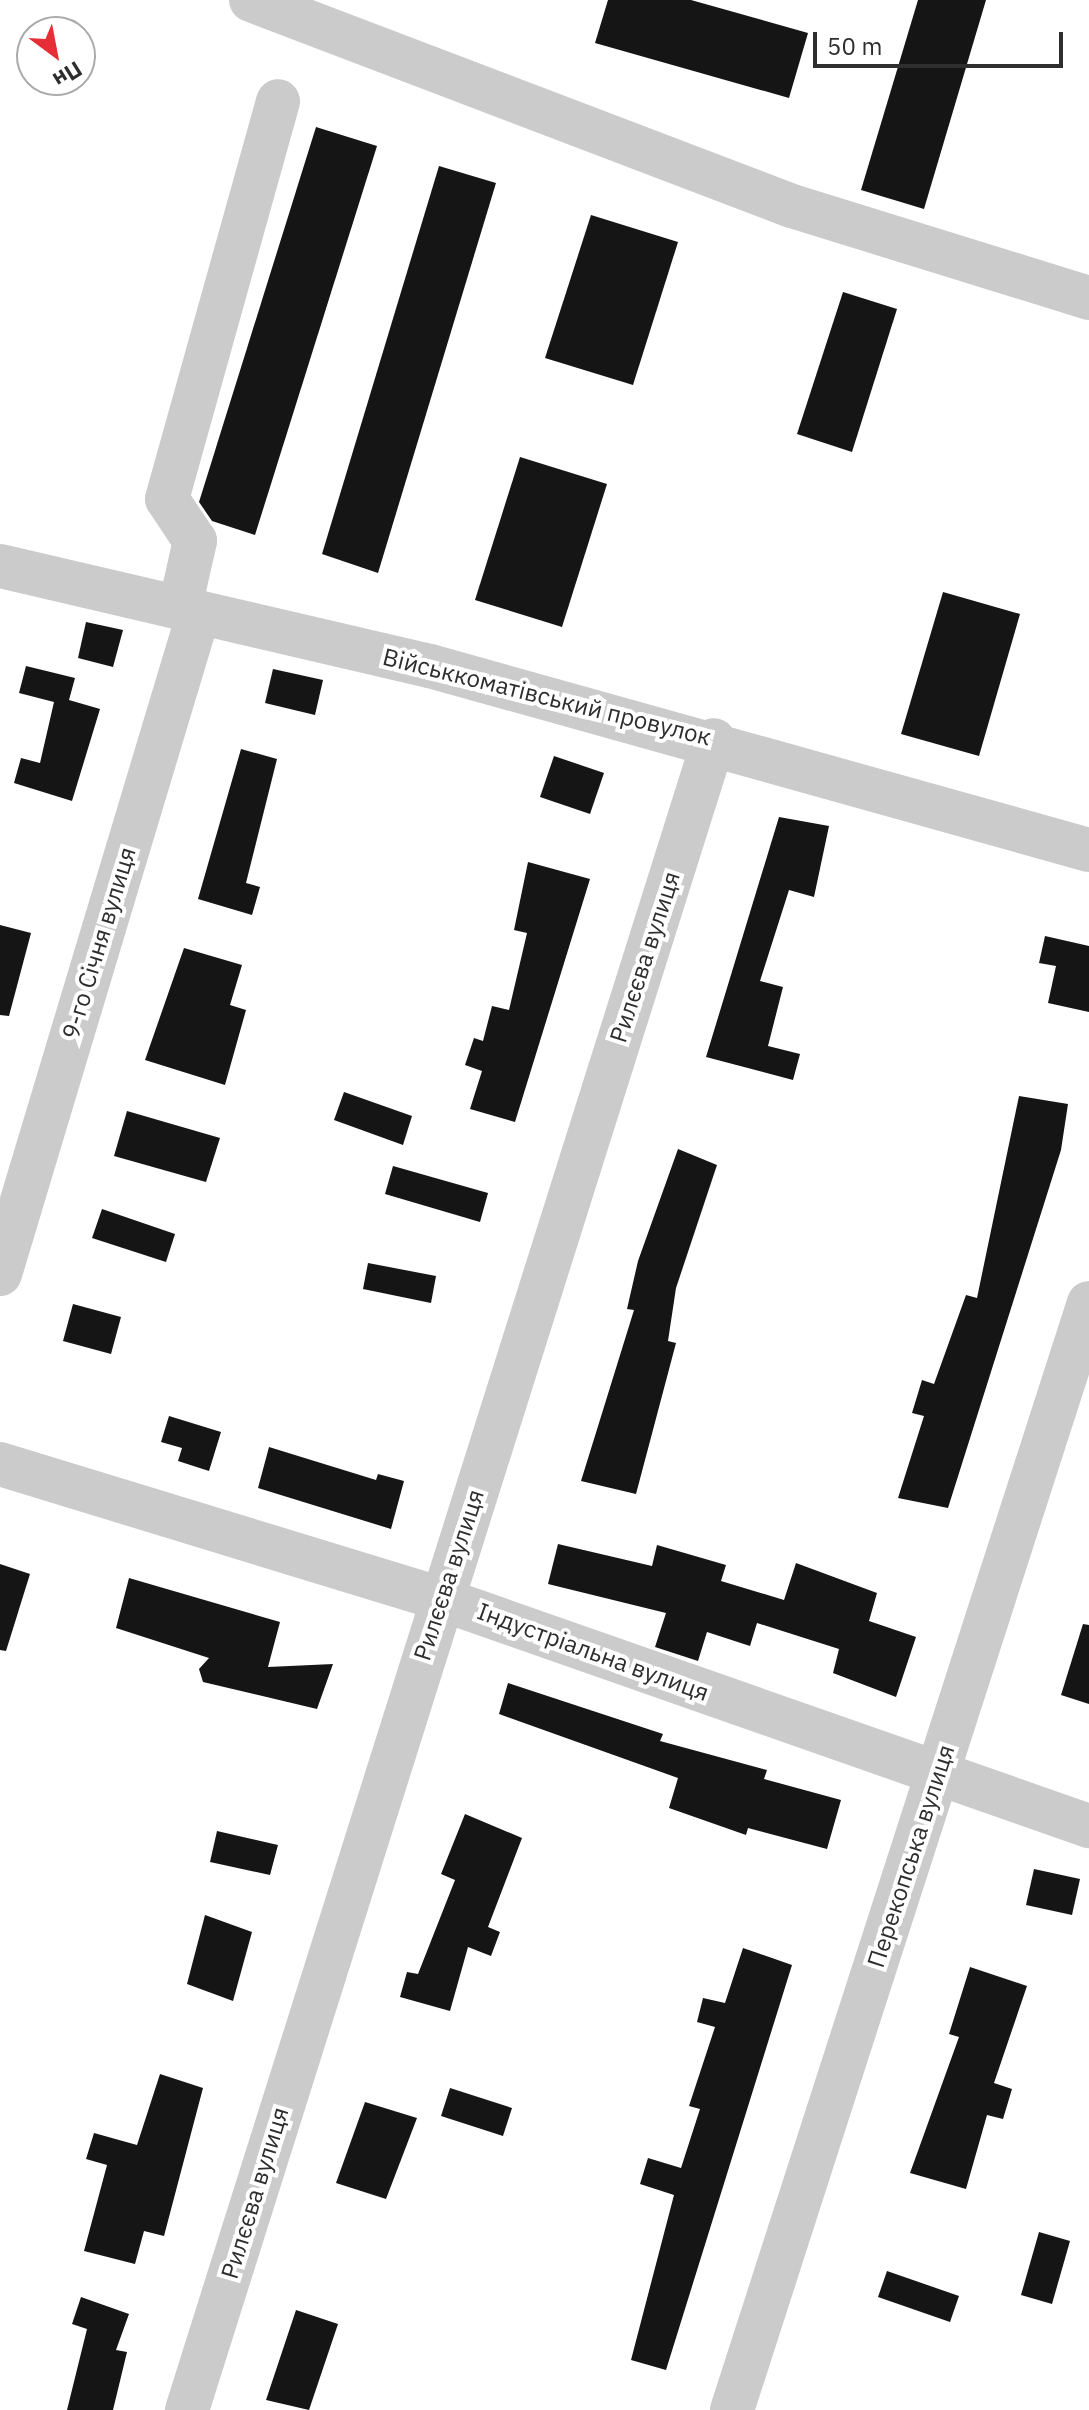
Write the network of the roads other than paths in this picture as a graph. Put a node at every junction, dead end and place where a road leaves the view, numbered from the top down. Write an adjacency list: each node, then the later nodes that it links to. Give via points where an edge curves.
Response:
1 (251, 0): 3 (street, via 792,206)
2 (278, 101): 5 (street, 9-го Січня вулиця, via 167,499 195,541)
3 (1089, 298)
4 (0, 566): 5 (street, Військкоматівський провулок)
5 (189, 610): 6 (street, Військкоматівський провулок); 8 (street, 9-го Січня вулиця)
6 (714, 740): 7 (street, Військкоматівський провулок); 11 (street, Рилєєва вулиця)
7 (1089, 850)
8 (0, 1274)
9 (1089, 1303): 12 (street, Перекопська вулиця)
10 (0, 1464): 11 (street, Індустріальна вулиця)
11 (441, 1599): 12 (street, Індустріальна вулиця); 14 (street, Рилєєва вулиця)
12 (937, 1775): 13 (street, Індустріальна вулиця); 15 (street, Перекопська вулиця)
13 (1089, 1826)
14 (187, 2410)
15 (732, 2410)

